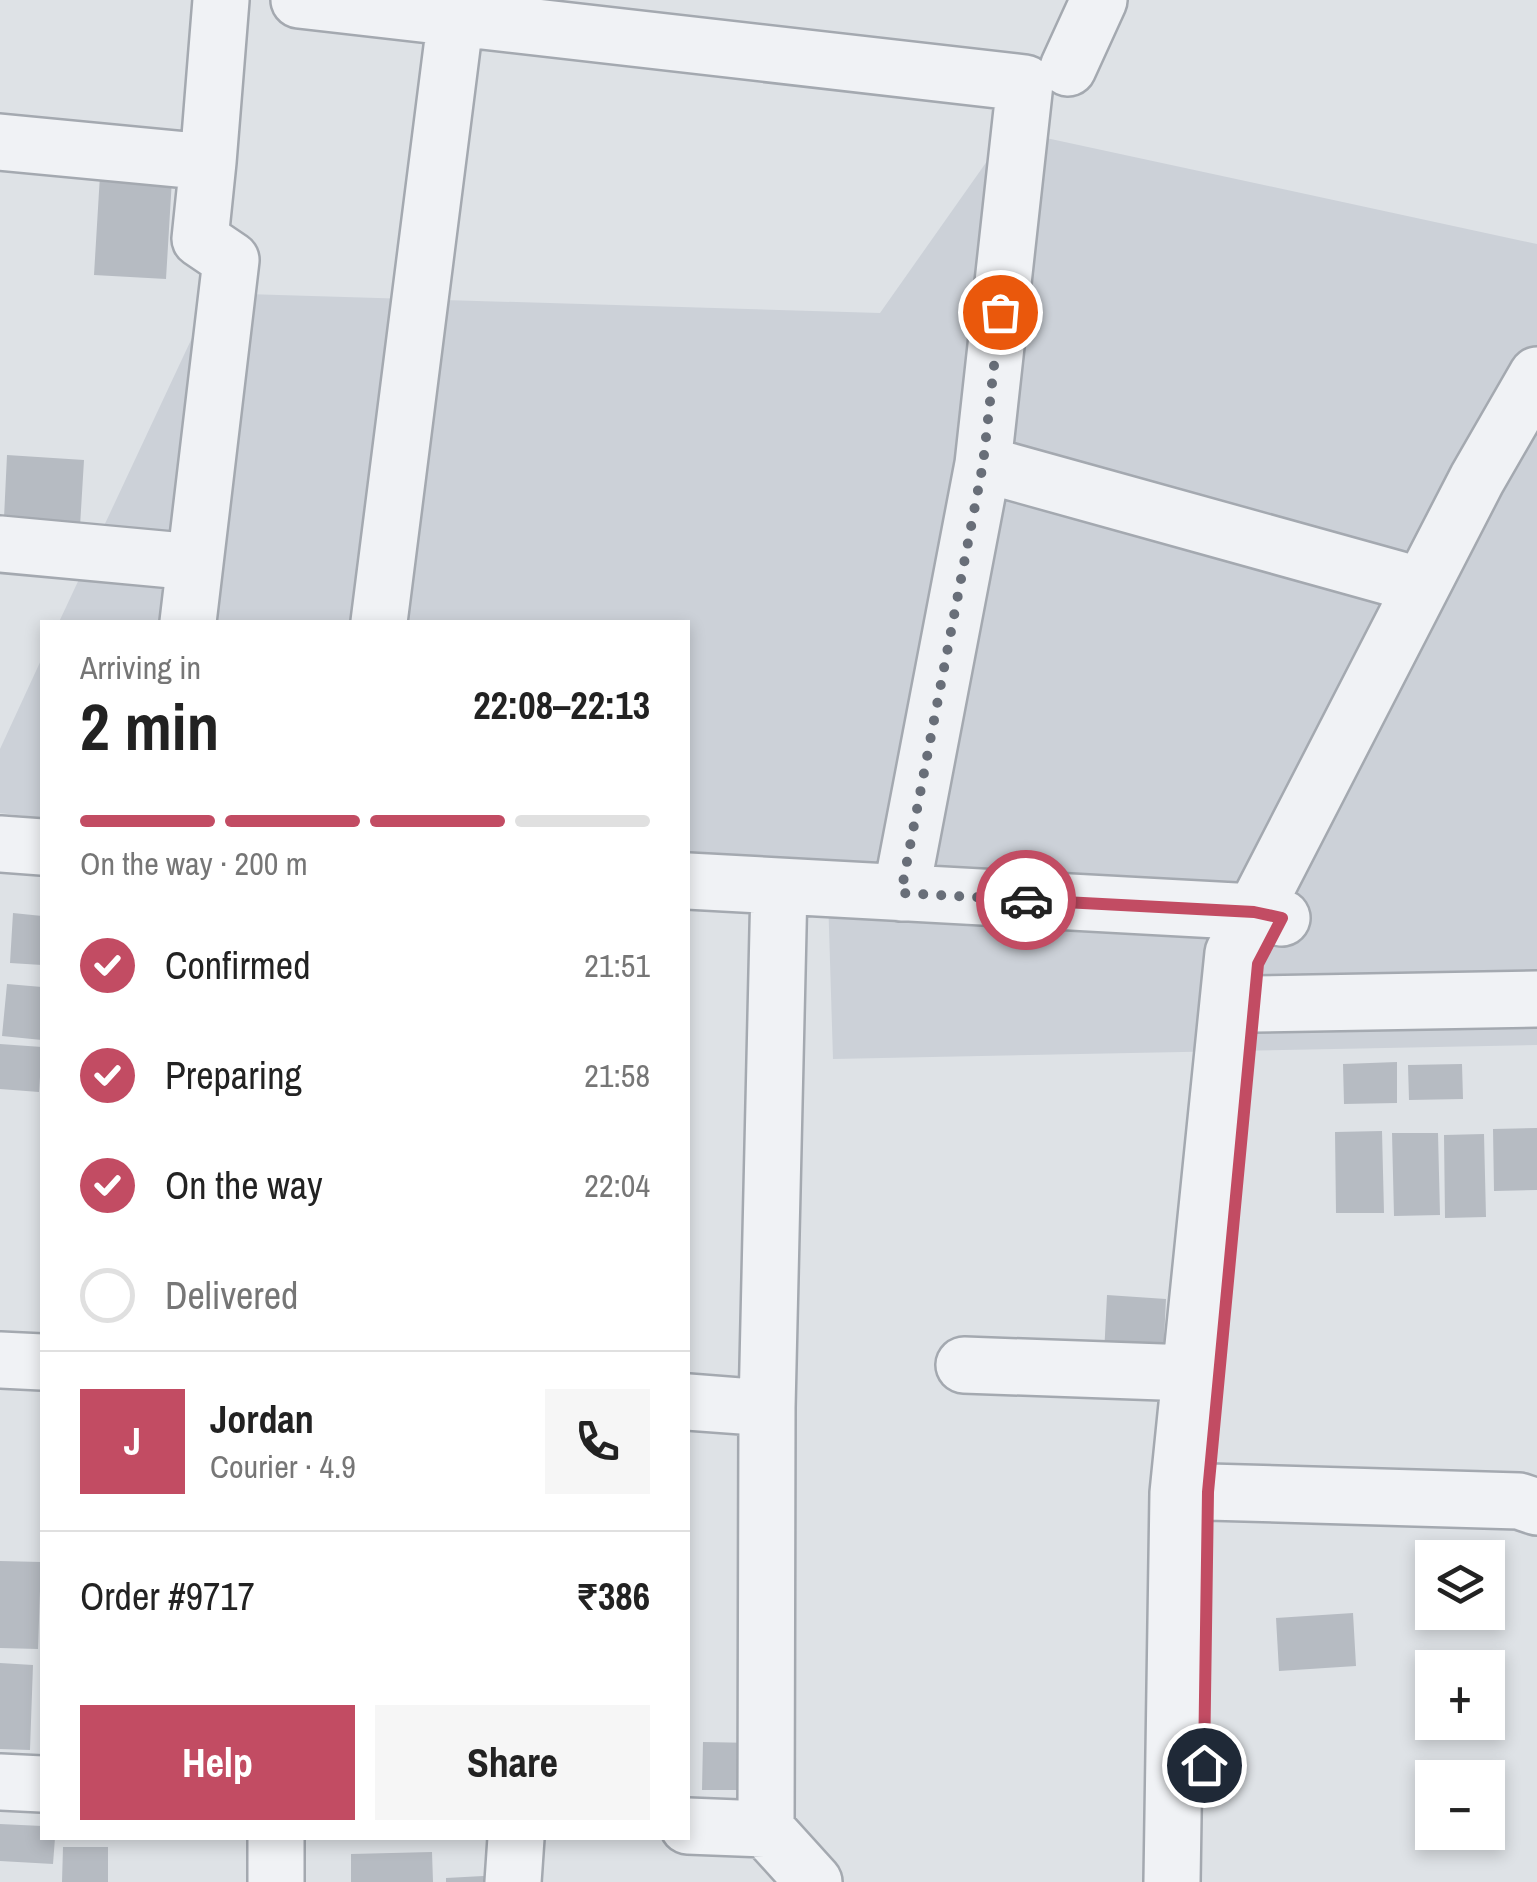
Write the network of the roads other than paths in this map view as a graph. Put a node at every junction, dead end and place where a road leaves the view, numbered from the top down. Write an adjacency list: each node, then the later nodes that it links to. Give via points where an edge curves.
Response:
1 (220, 0): 7 (street)
2 (299, 0): 4 (street)
3 (1099, 0): 5 (street)
4 (458, 9): 10 (street, via 1025,83); 15 (street)
5 (1068, 68)
6 (0, 142): 7 (street)
7 (208, 162): 12 (street, via 200,239 231,260)
8 (1537, 375): 13 (street)
9 (1537, 438): 21 (street)
10 (983, 464): 13 (street); 20 (street)
11 (0, 544): 12 (street)
12 (194, 562): 14 (street)
13 (1422, 586): 21 (street)
14 (188, 620)
15 (379, 620)
16 (0, 844): 17 (street)
17 (40, 846)
18 (690, 882): 19 (street)
19 (779, 886): 20 (street); 29 (street)
20 (901, 893): 21 (street)
21 (1268, 915): 23 (street); 27 (street, via 1233,953)
22 (1537, 999): 23 (street)
23 (1254, 1004): 30 (street)
24 (0, 1360): 25 (street)
25 (40, 1362)
26 (964, 1365): 27 (street)
27 (1190, 1373): 30 (street)
28 (690, 1402): 29 (street)
29 (767, 1408): 37 (street)
30 (1193, 1492): 31 (street, via 1519,1501); 40 (street); 41 (street)
31 (1537, 1507)
32 (0, 1782): 33 (street)
33 (40, 1784)
34 (690, 1827): 37 (street)
35 (276, 1840): 38 (street)
36 (516, 1840): 39 (street)
37 (792, 1863)
38 (276, 1882)
39 (513, 1882)
40 (1172, 1882)
41 (1202, 1882)

